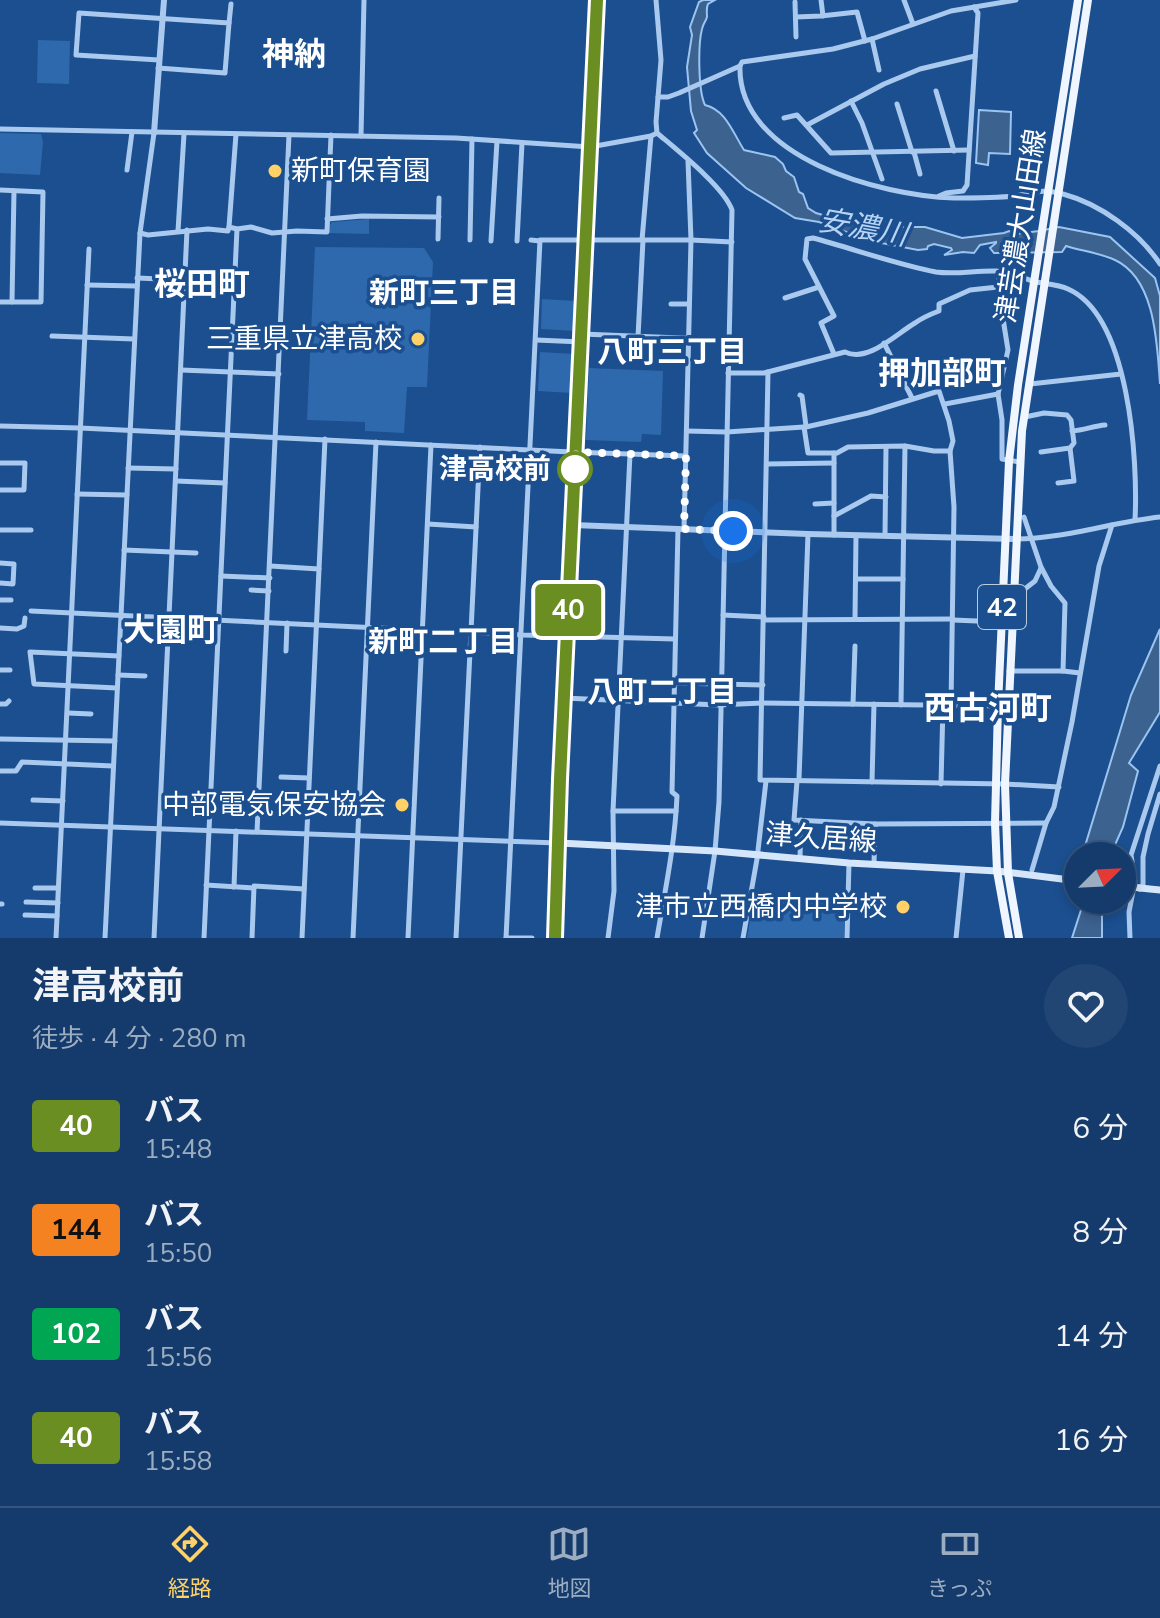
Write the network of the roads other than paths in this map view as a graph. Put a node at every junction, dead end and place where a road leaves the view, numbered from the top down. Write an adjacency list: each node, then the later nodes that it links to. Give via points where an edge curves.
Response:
1 (164, 0): 15 (street)
2 (364, 0): 38 (street)
3 (597, 0): 42 (highway)
4 (656, 0): 25 (street)
5 (821, 0): 13 (street)
6 (904, 0): 17 (street)
7 (1016, 0): 12 (street)
8 (1078, 0): 53 (main road, 津芸濃大山田線 / 42)
9 (1088, 0): 53 (main road, 津芸濃大山田線 / 42)
10 (795, 2): 14 (street)
11 (231, 4): 16 (street)
12 (973, 5): 17 (street); 20 (street, via 978,13)
13 (823, 16): 14 (street); 19 (street, via 857,12)
14 (796, 17): 18 (street)
15 (162, 18): 16 (street); 21 (street); 21 (street, via 79,13 76,55)
16 (229, 23): 21 (street, via 225,73)
17 (913, 24): 19 (street)
18 (796, 37)
19 (869, 40): 22 (street); 23 (street)
20 (975, 56): 26 (street, via 920,69); 43 (street)
21 (158, 64): 32 (street)
22 (740, 66): 25 (street); 54 (street, via 742,90 754,115 793,152 851,179)
23 (879, 70)
24 (936, 91): 44 (street)
25 (658, 97): 37 (street)
26 (851, 101): 29 (street); 45 (street)
27 (897, 104): 46 (street)
28 (784, 118): 29 (street, via 797,115)
29 (807, 126): 45 (street, via 831,153)
30 (0, 129): 31 (street)
31 (132, 132): 32 (street); 48 (street)
32 (154, 133): 33 (street); 63 (street)
33 (184, 134): 34 (street); 61 (street)
34 (236, 134): 35 (street); 58 (street)
35 (289, 135): 36 (street); 62 (street)
36 (331, 135): 38 (street); 57 (street)
37 (654, 135): 42 (street); 47 (street); 68 (street)
38 (361, 136): 39 (street)
39 (472, 139): 40 (street); 66 (street)
40 (497, 141): 41 (street); 70 (street)
41 (522, 143): 42 (street); 71 (street)
42 (590, 147): 65 (highway)
43 (969, 150): 44 (street); 54 (street, via 963,191)
44 (954, 151): 46 (street)
45 (873, 152): 46 (street); 50 (street)
46 (913, 152): 49 (street)
47 (688, 160): 69 (street); 73 (street, via 731,205)
48 (127, 170)
49 (920, 174)
50 (882, 179)
51 (0, 190): 52 (street)
52 (14, 191): 86 (street); 86 (street, via 43,192 41,302)
53 (1053, 192): 54 (street); 75 (street, via 1084,202 1128,229); 79 (main road, 津芸濃大山田線 / 42)
54 (938, 196)
55 (439, 198): 56 (street)
56 (439, 217): 57 (street); 64 (street)
57 (327, 219): 62 (street, via 327,232)
58 (229, 227): 59 (street); 60 (street)
59 (237, 229): 62 (street); 100 (street)
60 (187, 230): 61 (street); 78 (street)
61 (178, 231): 63 (street)
62 (285, 232): 103 (street)
63 (140, 233): 77 (street)
64 (438, 239)
65 (586, 239): 68 (street); 72 (street); 92 (highway)
66 (470, 240)
67 (531, 240): 72 (street)
68 (643, 240): 69 (street); 91 (street)
69 (691, 240): 73 (street); 88 (street)
70 (491, 241)
71 (517, 241)
72 (540, 241): 95 (street)
73 (732, 242): 96 (street)
74 (89, 249): 80 (street)
75 (1160, 264)
76 (1000, 271): 79 (street); 82 (street, via 941,273 807,239 805,259); 83 (street)
77 (137, 278): 78 (street); 81 (street)
78 (185, 280): 99 (street)
79 (1040, 280): 104 (street, via 1068,289 1092,308); 105 (main road, 津芸濃大山田線 / 42); 137 (main road, 津芸濃大山田線 / 42)
80 (87, 285): 81 (street); 90 (street)
81 (137, 286): 94 (street)
82 (819, 287): 84 (street); 98 (street, via 834,316 821,323)
83 (998, 287): 97 (street, via 970,290 939,304 939,311); 106 (street, via 1008,350)
84 (785, 298)
85 (0, 302): 86 (street)
86 (12, 302)
87 (671, 304): 88 (street)
88 (689, 304): 93 (street)
89 (52, 336): 90 (street)
90 (85, 337): 94 (street); 114 (street)
91 (638, 337): 92 (street); 93 (street)
92 (582, 338): 95 (street); 132 (highway)
93 (688, 338): 96 (street); 117 (street)
94 (134, 339): 116 (street)
95 (536, 340): 130 (street)
96 (730, 340): 102 (street)
97 (884, 343): 98 (street, via 854,356); 108 (street)
98 (834, 354): 101 (street)
99 (181, 370): 100 (street); 120 (street)
100 (231, 372): 103 (street); 121 (street)
101 (768, 372): 102 (street); 115 (street)
102 (728, 373): 119 (street)
103 (279, 374): 122 (street)
104 (1121, 374): 105 (street); 156 (street, via 1133,436)
105 (1029, 384): 110 (main road, 津芸濃大山田線 / 42)
106 (998, 394): 109 (street); 137 (street, via 1002,459)
107 (800, 395): 113 (street)
108 (912, 398): 109 (street, via 939,391); 113 (street)
109 (945, 404): 131 (street, via 953,441)
110 (1024, 417): 118 (street, via 1067,415); 138 (main road, 津芸濃大山田線 / 42)
111 (1105, 425): 118 (street)
112 (0, 426): 114 (street)
113 (805, 427): 115 (street); 134 (street, via 808,453)
114 (80, 428): 116 (street); 148 (street)
115 (767, 430): 119 (street); 141 (street)
116 (130, 431): 120 (street); 142 (street)
117 (687, 431): 119 (street); 136 (street)
118 (1072, 431): 129 (street)
119 (727, 432): 165 (street)
120 (178, 433): 121 (street); 143 (street)
121 (228, 435): 122 (street); 145 (street)
122 (277, 437): 123 (street); 179 (street)
123 (325, 439): 124 (street); 181 (street)
124 (376, 442): 125 (street); 208 (street)
125 (431, 445): 127 (street); 157 (street)
126 (905, 446): 128 (street); 131 (street); 171 (street)
127 (480, 447): 130 (street); 160 (street)
128 (886, 447): 134 (street, via 848,447); 150 (street)
129 (1070, 448): 133 (street); 146 (street, via 1074,481)
130 (530, 449): 132 (street); 212 (street)
131 (950, 451): 172 (street)
132 (576, 452): 135 (street); 158 (highway)
133 (1041, 452)
134 (834, 453): 140 (street)
135 (630, 454): 136 (street); 161 (street)
136 (686, 456): 162 (street)
137 (1009, 461): 138 (street); 173 (main road, 津芸濃大山田線 / 42)
138 (1020, 462): 173 (main road, 津芸濃大山田線 / 42)
139 (0, 463): 147 (street, via 25,463 24,490)
140 (834, 463): 141 (street); 151 (street)
141 (767, 464): 166 (street)
142 (128, 468): 143 (street); 149 (street)
143 (176, 469): 144 (street)
144 (176, 481): 145 (street); 176 (street)
145 (225, 483): 182 (street)
146 (1058, 483)
147 (0, 490)
148 (77, 494): 149 (street); 193 (street)
149 (127, 495): 175 (street)
150 (886, 497): 153 (street, via 871,496); 170 (street)
151 (834, 503): 152 (street); 153 (street)
152 (815, 504)
153 (834, 516): 168 (street)
154 (1024, 517): 174 (street)
155 (1160, 517): 156 (street)
156 (1136, 519): 159 (street)
157 (428, 524): 160 (street); 210 (street)
158 (573, 525): 161 (street); 213 (highway)
159 (1112, 525): 174 (street); 224 (street, via 1099,566)
160 (476, 527): 211 (street)
161 (626, 527): 162 (street); 214 (street)
162 (681, 529): 165 (street); 215 (street)
163 (0, 530): 164 (street)
164 (31, 530)
165 (725, 531): 166 (street); 195 (street)
166 (765, 533): 167 (street); 198 (street)
167 (808, 534): 168 (street); 201 (street)
168 (834, 535): 169 (street)
169 (856, 536): 170 (street); 184 (street)
170 (885, 536): 171 (street)
171 (903, 537): 172 (street); 185 (street)
172 (953, 538): 173 (street); 202 (street)
173 (1010, 539): 174 (street); 192 (main road, 津芸濃大山田線 / 42); 205 (main road, 津芸濃大山田線 / 42)
174 (1031, 539): 180 (street)
175 (124, 550): 176 (street); 194 (street)
176 (172, 552): 177 (street); 196 (street)
177 (196, 553)
178 (0, 563): 186 (street, via 14,564 13,584)
179 (270, 566): 181 (street); 183 (street)
180 (1041, 567): 192 (street, via 1035,581 1021,592 1020,611); 223 (street, via 1065,603)
181 (319, 569): 207 (street)
182 (221, 576): 183 (street); 203 (street)
183 (270, 578): 188 (street)
184 (856, 579): 185 (street); 199 (street)
185 (903, 579): 200 (street)
186 (0, 583)
187 (251, 590): 188 (street)
188 (269, 591): 204 (street)
189 (0, 600): 190 (street)
190 (11, 600)
191 (31, 611): 193 (street)
192 (1012, 612): 205 (street); 222 (main road, 津芸濃大山田線 / 42)
193 (72, 613): 194 (street); 218 (street)
194 (121, 615): 196 (street); 219 (street)
195 (723, 615): 198 (street); 228 (street)
196 (169, 617): 203 (street); 274 (street)
197 (25, 618): 209 (street, via 17,629)
198 (764, 618): 201 (street); 230 (street)
199 (855, 618): 200 (street); 201 (street)
200 (902, 618): 202 (street); 242 (street)
201 (806, 619): 239 (street)
202 (952, 619): 205 (street); 243 (street)
203 (219, 620): 204 (street); 275 (street)
204 (267, 622): 206 (street); 277 (street)
205 (1001, 622): 244 (main road, 津芸濃大山田線 / 42)
206 (287, 623): 207 (street); 217 (street)
207 (316, 624): 208 (street); 255 (street)
208 (368, 627): 210 (street); 279 (street)
209 (0, 628)
210 (423, 630): 211 (street); 280 (street)
211 (471, 632): 212 (street); 281 (street)
212 (520, 634): 213 (street); 282 (street)
213 (567, 637): 214 (street); 232 (highway)
214 (621, 639): 215 (street); 234 (street)
215 (675, 639): 227 (street)
216 (855, 646): 240 (street)
217 (286, 651)
218 (70, 654): 219 (street); 229 (street); 229 (street, via 30,652 34,684)
219 (119, 656): 225 (street)
220 (0, 670): 221 (street)
221 (10, 670)
222 (1009, 671): 223 (street); 244 (main road, 津芸濃大山田線 / 42)
223 (1063, 671): 224 (street)
224 (1080, 673): 261 (street)
225 (118, 675): 226 (street); 231 (street)
226 (145, 676)
227 (675, 683): 228 (street); 235 (street)
228 (721, 684): 230 (street); 238 (street)
229 (68, 685): 231 (street); 245 (street)
230 (763, 685): 236 (street)
231 (117, 688): 249 (street)
232 (564, 698): 234 (street); 283 (highway)
233 (9, 701): 237 (street)
234 (618, 701): 235 (street); 265 (street)
235 (674, 703): 238 (street); 266 (street)
236 (762, 703): 238 (street); 239 (street); 256 (street, via 760,780)
237 (0, 704)
238 (721, 704): 286 (street)
239 (802, 704): 240 (street); 257 (street)
240 (853, 704): 241 (street)
241 (874, 704): 242 (street); 258 (street)
242 (901, 705): 243 (street)
243 (947, 705): 244 (street); 259 (street)
244 (1003, 706): 260 (main road, 津芸濃大山田線 / 42)
245 (68, 713): 246 (street); 248 (street)
246 (91, 714)
247 (0, 739): 248 (street)
248 (66, 741): 249 (street); 250 (street)
249 (115, 741): 251 (street)
250 (65, 765): 251 (street); 253 (street, via 22,762 16,771); 264 (street)
251 (113, 766): 273 (street)
252 (1160, 766): 331 (street, via 1131,855 1135,881)
253 (0, 771)
254 (281, 777): 255 (street)
255 (309, 778): 278 (street)
256 (766, 780): 257 (street); 287 (street)
257 (797, 781): 258 (street); 267 (street, via 794,820)
258 (872, 782): 259 (street)
259 (941, 784): 260 (street)
260 (1000, 784): 261 (street); 269 (main road, 津芸濃大山田線 / 42)
261 (1059, 787): 270 (street)
262 (1160, 794): 302 (street, via 1143,857)
263 (33, 800): 264 (street)
264 (63, 801): 272 (street)
265 (613, 811): 266 (street); 284 (street)
266 (676, 811): 285 (street)
267 (801, 820): 271 (street); 288 (street)
268 (0, 823): 272 (street)
269 (1000, 823): 270 (street); 271 (street); 293 (main road, 津芸濃大山田線 / 42); 294 (main road, 津芸濃大山田線 / 42)
270 (1046, 823): 292 (street)
271 (875, 824): 290 (street)
272 (61, 825): 273 (street); 300 (street)
273 (111, 827): 274 (street); 312 (street)
274 (159, 828): 275 (street); 313 (street)
275 (209, 830): 276 (street); 296 (street)
276 (236, 831): 277 (street); 297 (street)
277 (257, 832): 278 (street)
278 (307, 834): 279 (street); 303 (street)
279 (357, 836): 280 (street); 317 (street)
280 (412, 838): 281 (street); 318 (street)
281 (461, 839): 282 (street); 319 (street)
282 (510, 842): 283 (street); 320 (street)
283 (559, 843): 284 (main road, 津久居線); 322 (highway)
284 (613, 846): 285 (main road, 津久居線); 323 (street)
285 (672, 849): 286 (main road, 津久居線); 324 (street)
286 (715, 851): 287 (main road, 津久居線); 325 (street)
287 (757, 855): 288 (main road, 津久居線); 305 (street)
288 (800, 858): 289 (main road, 津久居線)
289 (849, 863): 290 (main road, 津久居線); 308 (street)
290 (874, 864): 291 (main road, 津久居線)
291 (963, 870): 293 (main road, 津久居線); 328 (street)
292 (1032, 870)
293 (997, 871): 294 (main road, 津久居線); 329 (main road, 津芸濃大山田線 / 42)
294 (1008, 873): 295 (main road, 津久居線); 330 (main road, 津芸濃大山田線 / 42)
295 (1064, 879)
296 (206, 885): 297 (street); 314 (street)
297 (234, 887): 301 (street)
298 (1136, 887): 302 (main road, bridge)
299 (35, 888): 300 (street)
300 (58, 888): 307 (street)
301 (254, 888): 303 (street); 315 (street)
302 (1142, 888): 304 (main road)
303 (304, 889): 316 (street)
304 (1160, 890)
305 (750, 901): 308 (street); 326 (street)
306 (26, 902): 307 (street)
307 (58, 903): 310 (street)
308 (848, 907): 327 (street)
309 (25, 915): 310 (street)
310 (57, 916): 311 (street)
311 (56, 938)
312 (105, 938)
313 (154, 938)
314 (204, 938)
315 (252, 938)
316 (302, 938)
317 (353, 938)
318 (408, 938)
319 (456, 938)
320 (506, 938): 321 (street)
321 (532, 938)
322 (555, 938)
323 (608, 938)
324 (657, 938)
325 (702, 938)
326 (743, 938)
327 (847, 938)
328 (956, 938)
329 (1009, 938)
330 (1019, 938)
331 (1130, 938)

